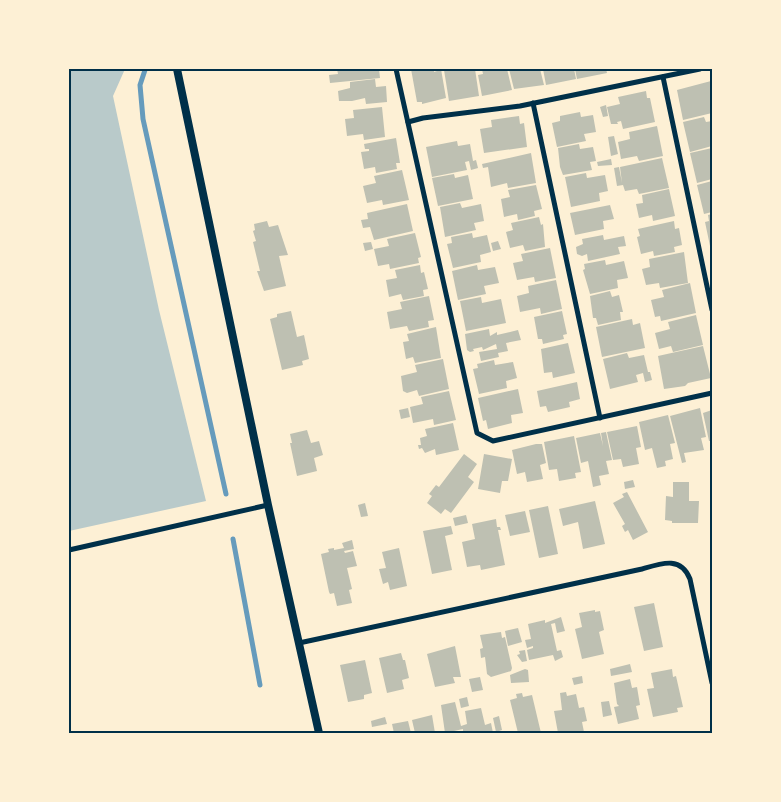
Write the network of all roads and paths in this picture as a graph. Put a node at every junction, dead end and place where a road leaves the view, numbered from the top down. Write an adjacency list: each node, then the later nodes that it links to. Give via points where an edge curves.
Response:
1 (177, 69): 10 (street)
2 (396, 69): 6 (street)
3 (700, 69): 4 (street)
4 (663, 77): 5 (street); 7 (street)
5 (534, 104): 6 (street); 9 (street)
6 (408, 122): 9 (street, via 477,433 493,441)
7 (712, 310)
8 (712, 393): 9 (street)
9 (600, 418)
10 (268, 505): 11 (street); 12 (street)
11 (69, 550)
12 (299, 643): 13 (street, via 665,562 676,563 683,566 690,579); 14 (street)
13 (712, 683)
14 (319, 733)

